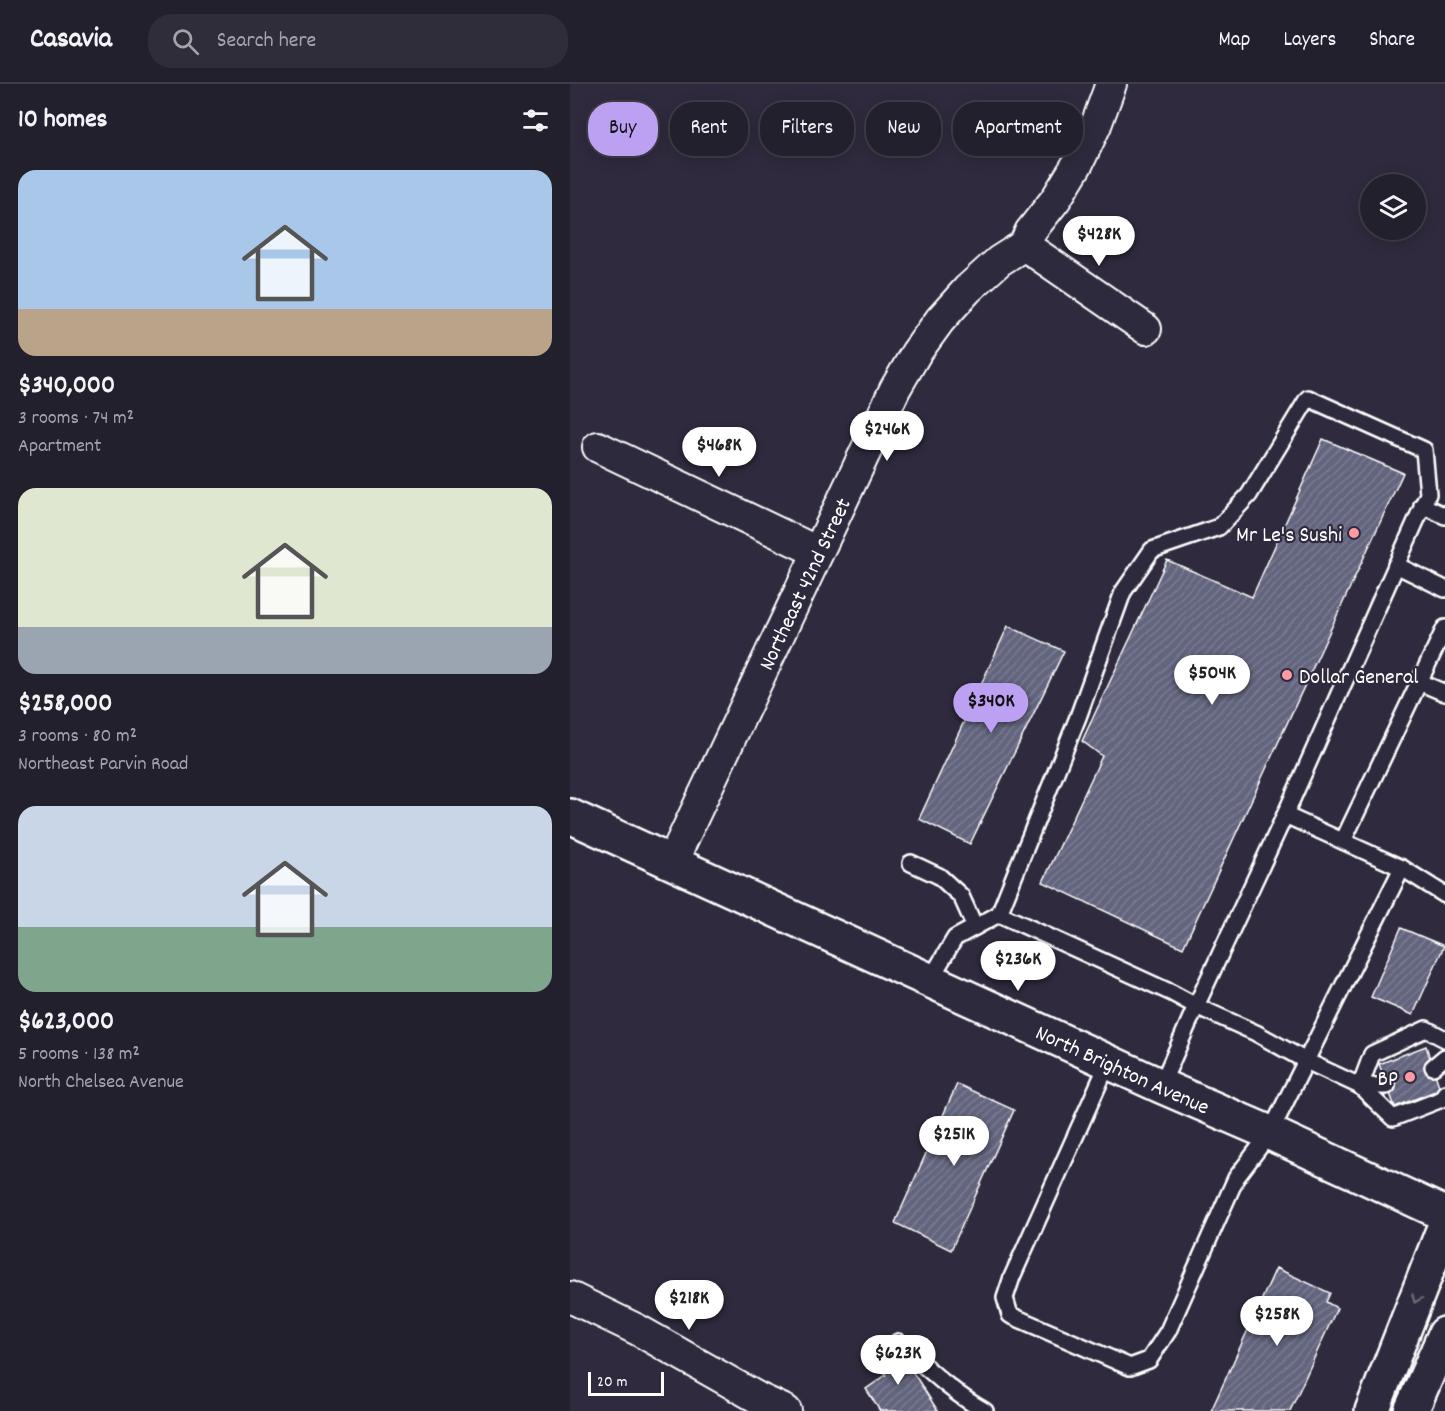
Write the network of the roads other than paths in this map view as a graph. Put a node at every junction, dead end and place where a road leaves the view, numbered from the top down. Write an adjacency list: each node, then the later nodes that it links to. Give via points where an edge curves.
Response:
1 (1111, 84): 2 (street, Northeast 42nd Street, via 1078,163)
2 (1024, 245): 3 (street); 7 (street, Northeast 42nd Street, via 968,289 916,353 894,389)
3 (1146, 329)
4 (598, 447): 7 (street)
5 (1422, 506): 6 (lane); 8 (lane); 20 (lane, via 1428,494 1424,450 1308,398 1249,495 1219,527 1152,550 1123,592)
6 (1445, 516)
7 (818, 552): 16 (street, Northeast 42nd Street)
8 (1396, 565): 9 (lane); 13 (lane)
9 (1445, 589)
10 (1445, 628): 11 (lane)
11 (1419, 682): 12 (lane); 15 (lane)
12 (1445, 693)
13 (1285, 815): 15 (lane); 23 (lane)
14 (570, 816): 16 (main road, North Brighton Avenue)
15 (1343, 841): 18 (lane)
16 (672, 862): 22 (main road, North Brighton Avenue)
17 (911, 863): 21 (lane, via 939,876 961,896)
18 (1402, 868): 19 (lane); 26 (lane)
19 (1445, 895)
20 (999, 914): 21 (lane); 23 (lane)
21 (975, 927): 22 (lane, via 955,938)
22 (930, 980): 27 (main road, North Brighton Avenue)
23 (1196, 1006): 26 (lane); 29 (lane)
24 (1445, 1040): 30 (lane, via 1426,1029 1372,1054)
25 (1445, 1057): 28 (lane)
26 (1306, 1060): 30 (lane); 33 (lane)
27 (1109, 1061): 29 (main road, North Brighton Avenue); 33 (lane, via 1012,1277 1005,1298 1010,1315 1130,1367 1149,1360 1168,1331 1236,1178)
28 (1433, 1067)
29 (1161, 1086): 33 (main road, North Brighton Avenue)
30 (1360, 1086): 31 (lane); 32 (lane, via 1393,1118 1442,1099)
31 (1387, 1086)
32 (1445, 1093)
33 (1270, 1133): 34 (main road, North Brighton Avenue)
34 (1445, 1214)
35 (1445, 1225): 41 (main road, one-way to 41)
36 (570, 1297): 39 (street)
37 (1445, 1334): 42 (main road)
38 (898, 1342): 40 (lane, via 937,1377)
39 (786, 1411)
40 (985, 1411)
41 (1372, 1411)
42 (1411, 1411)

